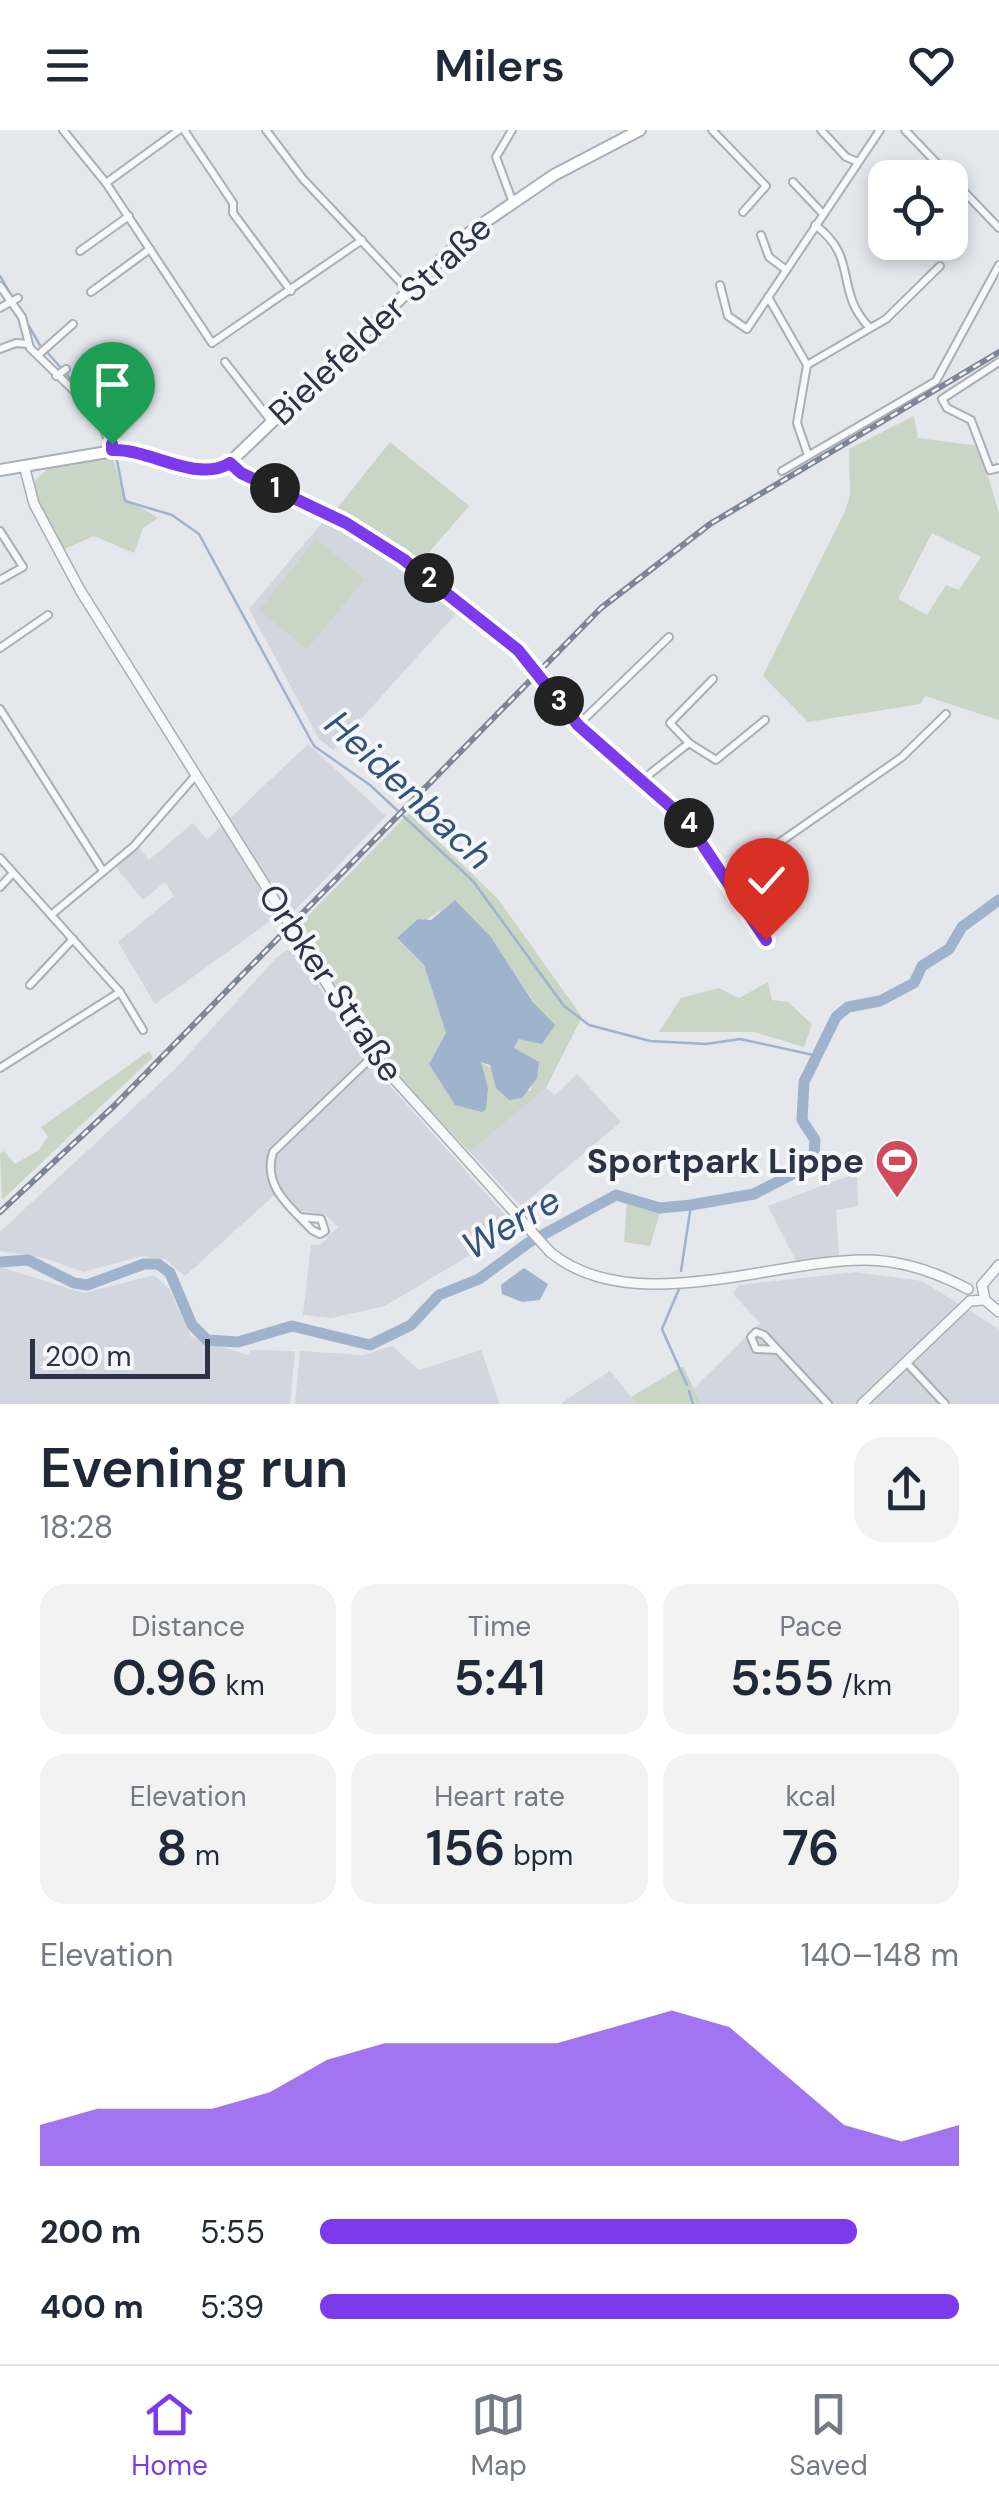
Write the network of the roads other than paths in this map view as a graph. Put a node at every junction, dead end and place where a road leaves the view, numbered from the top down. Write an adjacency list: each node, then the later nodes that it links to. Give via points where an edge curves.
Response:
1 (62, 130): 11 (street)
2 (182, 130): 11 (street); 29 (street)
3 (266, 130): 20 (street)
4 (512, 130): 13 (street, via 496,156)
5 (640, 130): 13 (main road, Bielefelder Straße)
6 (712, 130): 14 (street, via 766,186)
7 (821, 130): 10 (street)
8 (880, 130): 10 (street)
9 (905, 130): 18 (street)
10 (858, 162): 15 (street)
11 (106, 182): 16 (street)
12 (793, 182): 15 (street)
13 (512, 200): 28 (main road, Bielefelder Straße)
14 (743, 212)
15 (822, 214): 17 (street)
16 (129, 216): 21 (street); 22 (street)
17 (815, 225): 25 (street); 35 (street, via 843,254 851,304)
18 (999, 228)
19 (761, 235): 25 (street, via 769,258)
20 (362, 240): 28 (street); 29 (street)
21 (150, 249): 29 (street, via 212,343); 30 (street)
22 (80, 251)
23 (999, 265): 44 (street, via 936,381)
24 (940, 266): 35 (street)
25 (785, 269): 31 (street)
26 (0, 286): 32 (street)
27 (720, 286): 31 (street, via 728,316 747,329)
28 (407, 289): 42 (main road, Bielefelder Straße)
29 (291, 291)
30 (90, 292)
31 (768, 296): 41 (street)
32 (14, 300): 33 (street); 36 (street)
33 (0, 308)
34 (73, 324): 38 (street)
35 (870, 328): 41 (street)
36 (29, 345): 37 (street); 38 (street)
37 (0, 349)
38 (42, 351): 43 (street, via 88,398)
39 (224, 362): 42 (street)
40 (999, 362): 46 (street, via 942,399 970,420 990,470)
41 (807, 365): 44 (street, via 797,423)
42 (270, 421): 45 (main road, Bielefelder Straße)
43 (112, 450): 45 (main road, via 204,470); 47 (main road)
44 (808, 455): 49 (street)
45 (230, 463): 59 (street, via 411,564 518,650)
46 (999, 468)
47 (25, 469): 48 (main road); 61 (street, Orbker Straße, via 34,504 80,590)
48 (0, 470)
49 (782, 471)
50 (0, 532): 51 (street, via 23,567)
51 (0, 580)
52 (48, 615): 54 (street)
53 (669, 636): 59 (street)
54 (0, 648)
55 (713, 679): 60 (street, via 670,722)
56 (0, 710): 64 (street)
57 (946, 714): 66 (street, via 902,758)
58 (766, 720): 60 (street, via 716,760)
59 (578, 725): 62 (street)
60 (689, 743): 62 (street)
61 (196, 775): 64 (street); 74 (street, Orbker Straße)
62 (642, 780): 66 (street, via 686,820)
63 (0, 858): 65 (street)
64 (103, 872): 68 (street)
65 (13, 873): 67 (street); 68 (street)
66 (728, 880): 70 (street)
67 (0, 887)
68 (51, 915): 69 (street)
69 (73, 939): 71 (street); 72 (street)
70 (769, 943)
71 (30, 984)
72 (120, 992): 73 (street); 75 (street)
73 (143, 1030)
74 (374, 1056): 76 (street, via 272,1152 273,1186); 79 (street, Orbker Straße, via 545,1246 576,1270 608,1281 712,1280 865,1260 925,1270)
75 (0, 1068)
76 (300, 1217)
77 (999, 1265): 78 (street)
78 (982, 1285): 79 (street); 80 (street)
79 (968, 1289): 81 (street)
80 (985, 1300): 81 (street); 82 (street)
81 (970, 1301): 84 (street)
82 (999, 1312)
83 (778, 1350): 85 (street)
84 (906, 1362): 86 (street); 87 (street)
85 (828, 1404)
86 (862, 1404)
87 (944, 1404)

